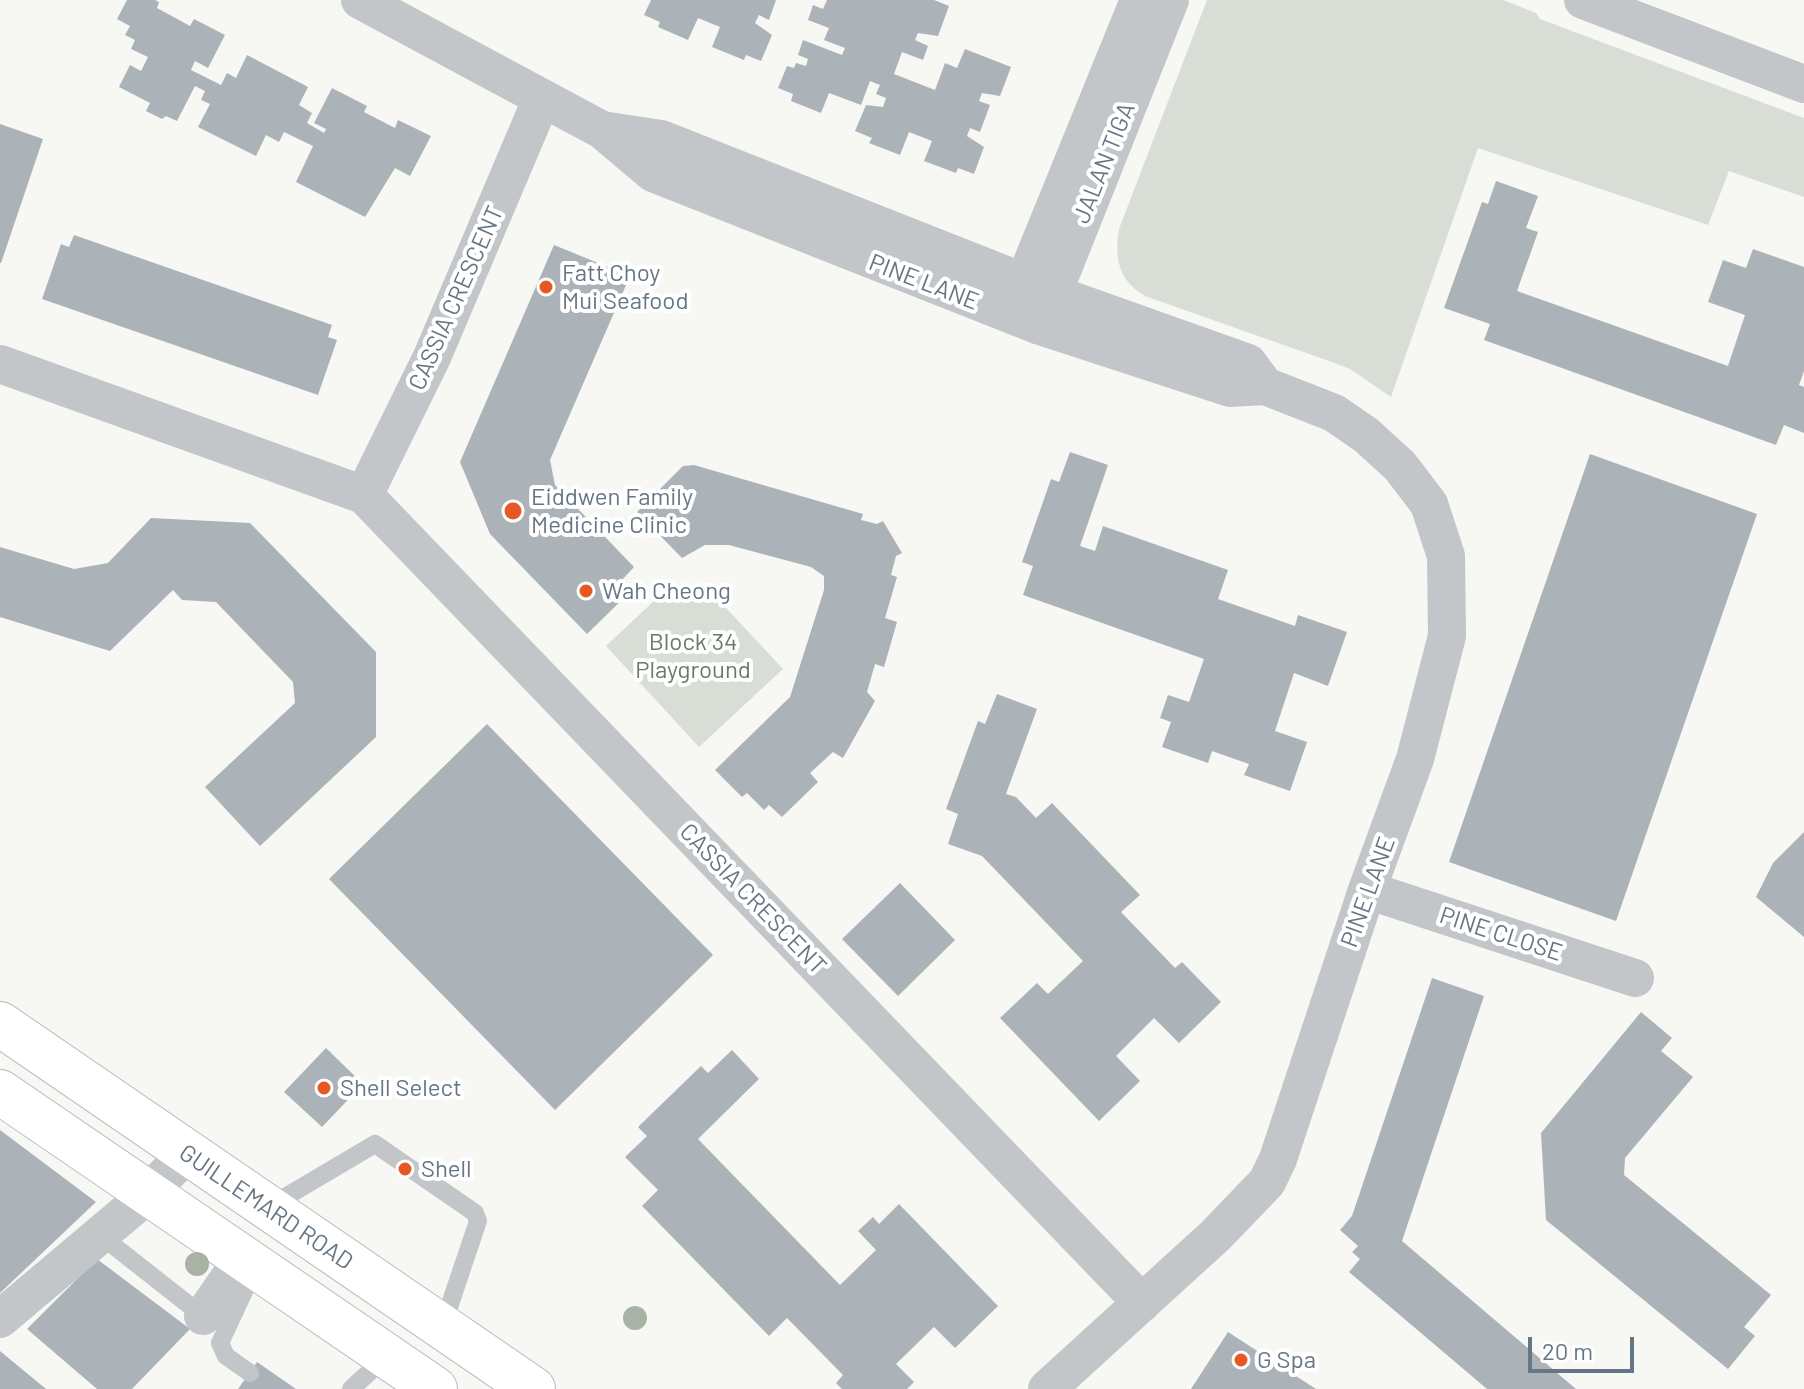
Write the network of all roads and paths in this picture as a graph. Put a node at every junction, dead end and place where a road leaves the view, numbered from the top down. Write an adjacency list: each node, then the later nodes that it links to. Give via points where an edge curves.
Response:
1 (360, 0): 6 (street, PINE LANE)
2 (1139, 0): 7 (street, JALAN TIGA, via 1032,263)
3 (1170, 0): 7 (street, JALAN TIGA)
4 (1583, 0): 5 (street)
5 (1804, 84)
6 (542, 98): 7 (street, PINE LANE, via 602,130 661,139); 9 (street, CASSIA CRESCENT, via 432,357)
7 (1034, 305): 10 (street, PINE LANE, via 1248,363 1265,386 1334,413 1366,435 1400,466 1429,504 1446,556 1447,636 1415,759)
8 (0, 364): 9 (street, CASSIA CRESCENT)
9 (364, 495): 19 (street, CASSIA CRESCENT)
10 (1367, 890): 11 (street, PINE CLOSE); 19 (street, PINE LANE, via 1267,1182)
11 (1635, 978)
12 (0, 1024): 14 (main road, GUILLEMARD ROAD)
13 (0, 1092): 15 (main road)
14 (188, 1153): 15 (street); 16 (main road, GUILLEMARD ROAD)
15 (148, 1193): 17 (street); 18 (main road)
16 (267, 1207): 22 (main road, GUILLEMARD ROAD); 22 (lane, via 370,1145 380,1146 477,1217)
17 (100, 1235): 20 (lane); 21 (street)
18 (251, 1264): 20 (street); 23 (main road); 24 (lane, via 220,1343 226,1356)
19 (1142, 1303): 28 (street, PINE LANE)
20 (203, 1316)
21 (0, 1319)
22 (442, 1328): 27 (main road, GUILLEMARD ROAD)
23 (387, 1356): 25 (lane); 26 (main road)
24 (250, 1373)
25 (351, 1389)
26 (435, 1389)
27 (533, 1389)
28 (1047, 1389)

